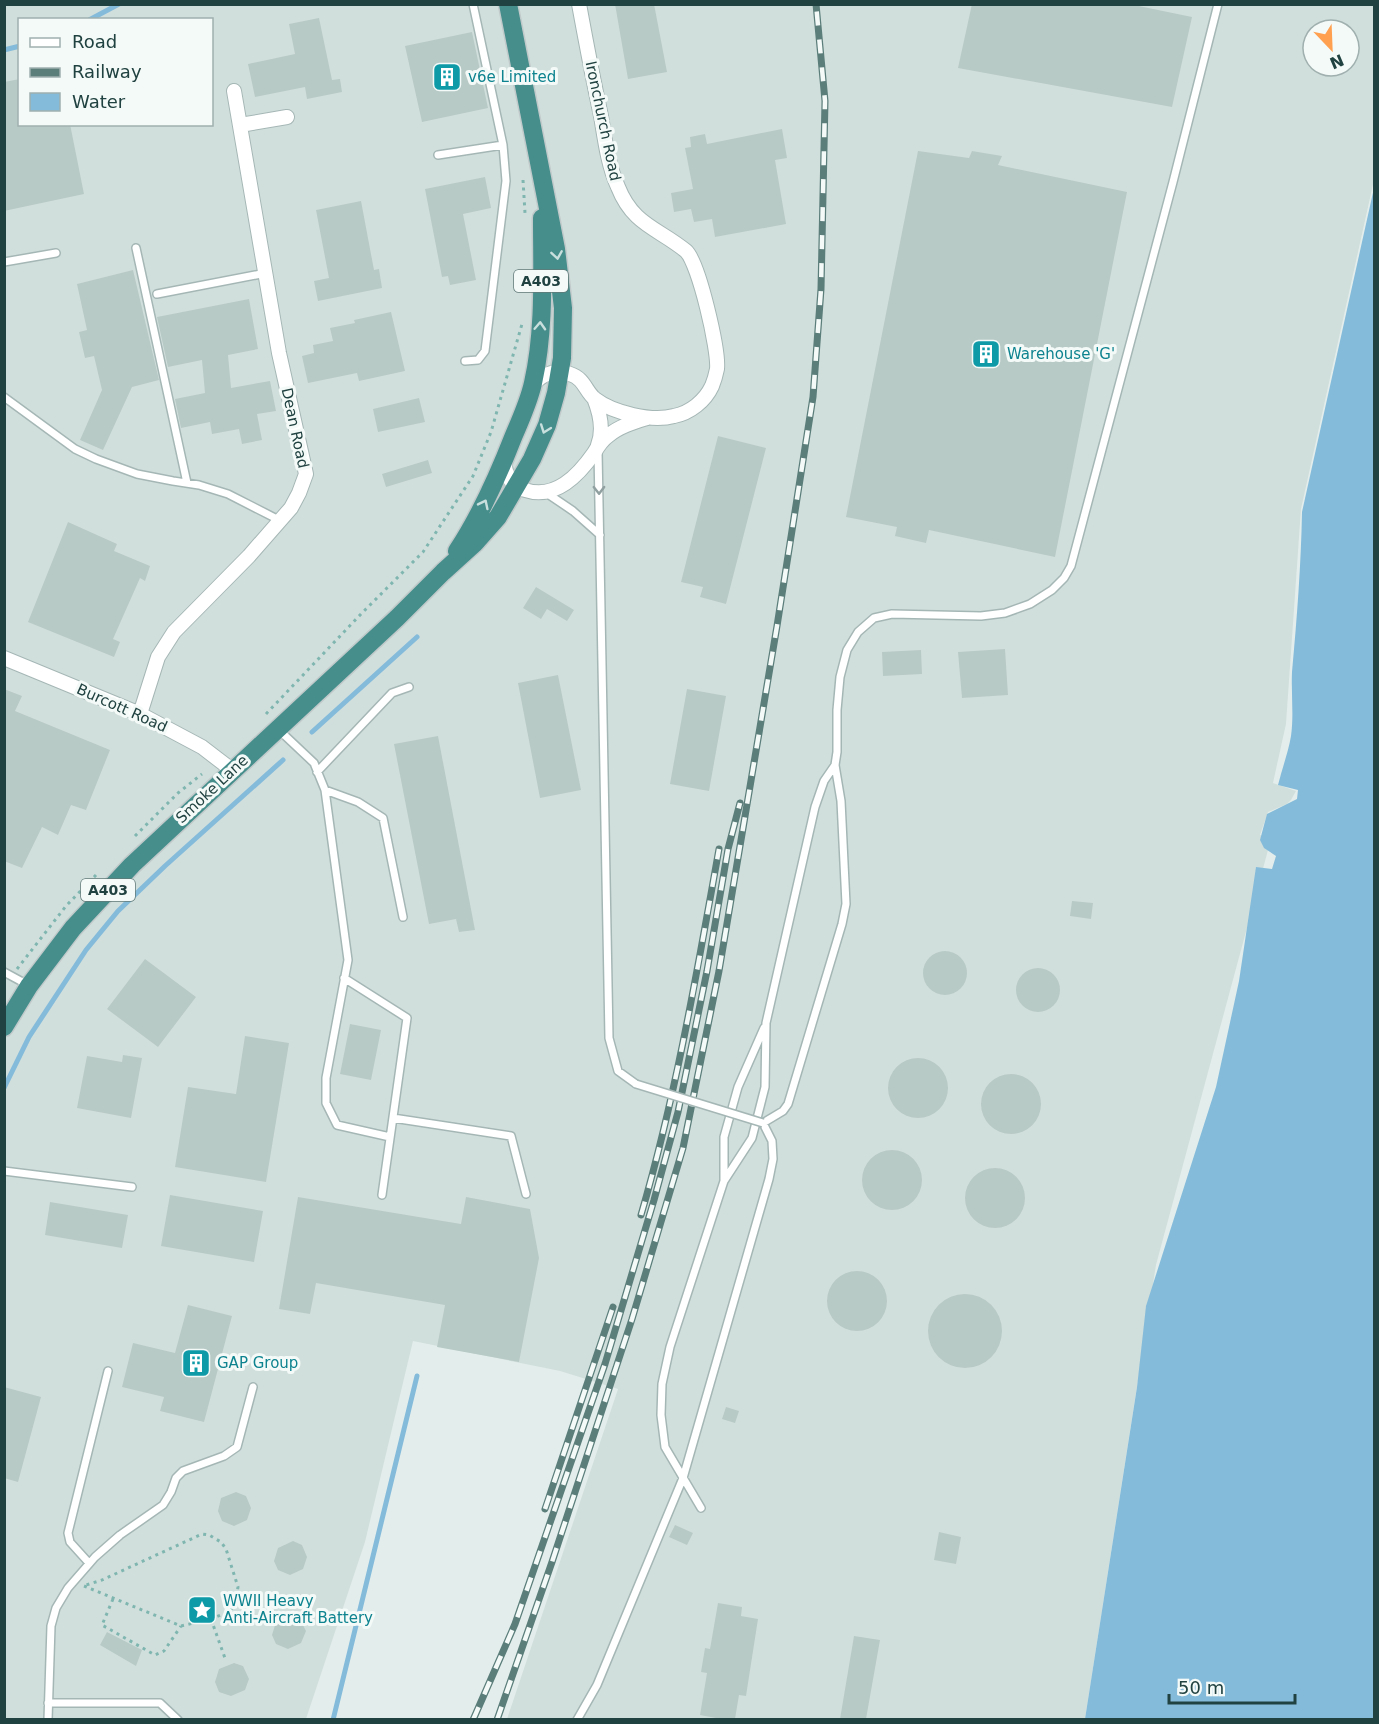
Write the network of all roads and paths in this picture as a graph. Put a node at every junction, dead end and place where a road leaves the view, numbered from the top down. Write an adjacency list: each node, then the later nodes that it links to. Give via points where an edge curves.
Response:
1 (473, 4): 8 (lane)
2 (508, 4): 11 (highway, A403)
3 (579, 4): 24 (street, Ironchurch Road, via 617,186 632,213 687,252 705,300 715,348 717,368 705,399 673,417)
4 (1218, 4): 39 (lane, via 1071,566 1052,590 1005,613 898,613 874,618 858,632 847,650 840,677)
5 (234, 90): 7 (street, Dean Road)
6 (287, 117): 7 (street)
7 (240, 125): 16 (street, Dean Road)
8 (502, 145): 9 (lane); 19 (lane, via 506,181 485,351 478,360)
9 (438, 155)
10 (523, 170): 12 (path)
11 (542, 177): 20 (highway, A403, one-way to 20, via 560,268); 21 (highway, A403, one-way to 11, via 540,326)
12 (525, 213)
13 (136, 248): 27 (lane)
14 (56, 253): 15 (lane)
15 (4, 262)
16 (266, 273): 17 (lane); 30 (street, Dean Road, via 306,474 291,508)
17 (157, 294)
18 (523, 321): 36 (path, via 491,432 473,476 423,552)
19 (465, 361)
20 (560, 372): 21 (street, via 546,374); 23 (street, Ironchurch Road, via 579,379); 28 (highway, A403, one-way to 28, via 547,425)
21 (533, 384): 26 (highway, A403)
22 (4, 397): 27 (lane, via 75,449 96,459 137,474)
23 (594, 398): 24 (street, Ironchurch Road, via 618,410); 25 (street, via 601,427)
24 (649, 418): 25 (street, via 619,428)
25 (598, 446): 29 (street, via 573,479); 31 (lane, one-way to 31)
26 (504, 462): 28 (street, via 507,477); 32 (highway, A403, one-way to 26, via 470,530)
27 (187, 483): 30 (lane, via 228,494)
28 (516, 486): 29 (street); 32 (highway, A403, via 489,528)
29 (545, 492): 31 (lane)
30 (279, 520): 35 (street, Dean Road, via 174,632 158,657)
31 (600, 535): 52 (lane, bridge, via 609,1038 618,1071 636,1084)
32 (442, 572): 37 (highway, Smoke Lane / A403, via 398,618)
33 (4, 658): 35 (street, Burcott Road)
34 (409, 687): 40 (lane, via 392,693)
35 (140, 714): 38 (street, Burcott Road, via 202,747)
36 (260, 720)
37 (278, 728): 38 (highway, Smoke Lane / A403); 40 (lane, via 314,763)
38 (226, 765): 42 (path, via 178,793); 48 (highway, Smoke Lane / A403, via 73,928)
39 (836, 765): 49 (lane, via 824,781 815,807); 52 (lane, via 846,904 842,924 788,1104)
40 (317, 772): 41 (lane)
41 (325, 790): 44 (lane, via 358,802 383,818); 47 (lane, via 348,960)
42 (130, 842)
43 (98, 874): 46 (path, via 66,906)
44 (403, 917)
45 (4, 972): 46 (lane)
46 (12, 976): 48 (lane)
47 (344, 978): 51 (lane, via 407,1018); 53 (lane, via 326,1078 327,1102 338,1125)
48 (29, 986): 50 (highway, Smoke Lane / A403)
49 (766, 1023): 55 (lane, via 738,1087 724,1137); 55 (lane, via 765,1087 752,1138)
50 (4, 1028)
51 (393, 1118): 53 (lane); 57 (lane, via 511,1136)
52 (763, 1123): 61 (lane, via 772,1141 769,1179)
53 (390, 1137): 58 (lane)
54 (4, 1172): 56 (lane)
55 (724, 1181): 61 (lane, via 662,1383 665,1447)
56 (132, 1187)
57 (526, 1194)
58 (382, 1195)
59 (108, 1371): 63 (lane, via 68,1533 70,1542)
60 (253, 1387): 63 (lane, via 237,1447 183,1471 163,1505)
61 (683, 1478): 62 (lane); 71 (lane, via 597,1685)
62 (701, 1508)
63 (89, 1563): 68 (lane, via 68,1588 53,1618)
64 (113, 1599): 65 (path, via 84,1586 202,1534 221,1542 226,1549 238,1587 235,1605); 66 (path); 66 (path, via 102,1625 155,1655 165,1651)
65 (211, 1619): 66 (path); 67 (path)
66 (182, 1626)
67 (226, 1660)
68 (48, 1703): 69 (lane); 70 (lane, via 160,1703)
69 (48, 1719)
70 (177, 1719)
71 (577, 1719)

